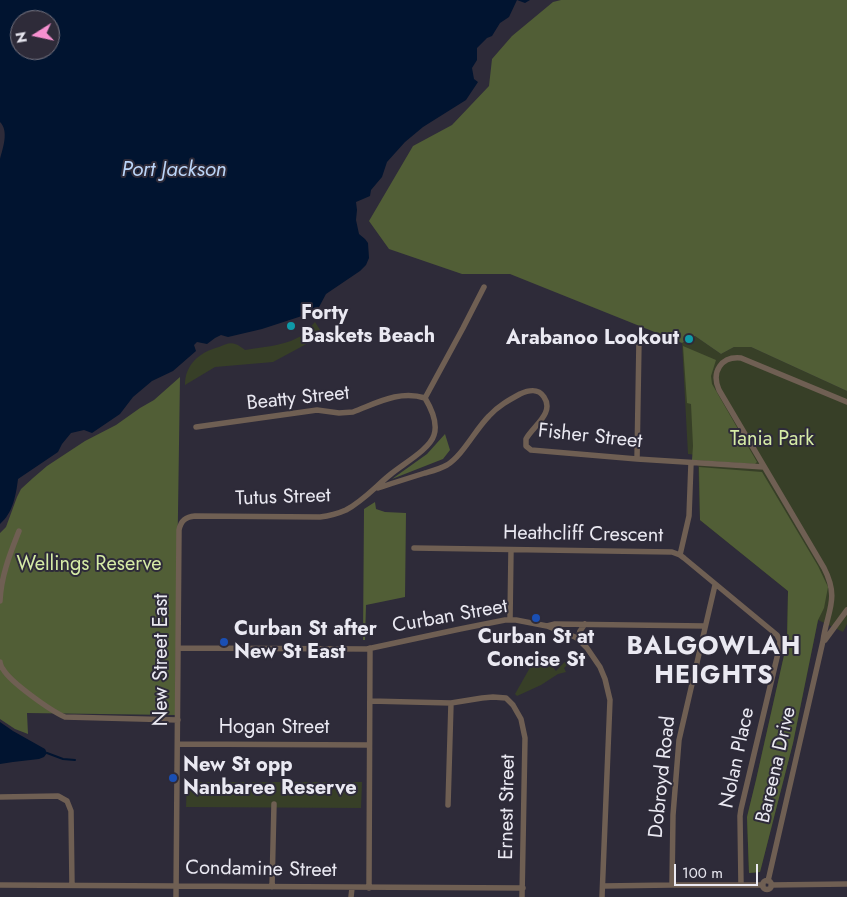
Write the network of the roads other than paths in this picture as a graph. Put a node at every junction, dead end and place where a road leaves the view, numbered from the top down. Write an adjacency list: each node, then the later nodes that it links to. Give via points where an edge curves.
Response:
1 (484, 287): 3 (street)
2 (639, 341): 6 (street)
3 (425, 398): 5 (street, Beatty Street, via 401,395 347,413 317,410); 9 (street, via 435,426 431,442)
4 (847, 402): 8 (street, Bareena Drive, via 746,359 736,357 723,362 716,372 717,385)
5 (196, 427)
6 (637, 459): 7 (street, Fisher Street); 9 (street, Fisher Street, via 529,450 526,439 547,407 542,393 532,390 495,410 445,466)
7 (691, 463): 8 (street, Fisher Street); 14 (street, via 690,516)
8 (764, 467): 18 (street, Bareena Drive, via 830,581 832,595)
9 (376, 488): 10 (street, Tutus Street, via 334,515 195,516)
10 (185, 519): 27 (street, New Street East, via 179,530)
11 (19, 531): 16 (street, via 6,565)
12 (414, 548): 13 (street, Heathcliff Crescent)
13 (511, 550): 14 (street, Heathcliff Crescent, via 667,551); 20 (street)
14 (680, 555): 15 (street, Heathcliff Crescent)
15 (715, 585): 19 (street, Heathcliff Crescent); 24 (street, Dobroyd Road)
16 (0, 600)
17 (847, 610): 21 (street)
18 (828, 618): 21 (street, via 832,624); 26 (street, Bareena Drive)
19 (759, 619): 42 (street, Nolan Place, via 777,635 780,647 740,816)
20 (510, 620): 23 (street, Curban Street); 28 (street, Curban Street)
21 (838, 621): 26 (street)
22 (585, 624): 23 (street); 24 (street); 25 (street)
23 (547, 626): 25 (street, Curban Street)
24 (705, 626): 41 (street, Dobroyd Road, via 679,740 672,815)
25 (578, 640): 45 (street, Curban Street, via 600,667 610,700)
26 (823, 641): 43 (street, Bareena Drive)
27 (178, 648): 28 (street, Curban Street); 32 (street, New Street East)
28 (370, 648): 30 (street)
29 (0, 662): 32 (street, via 9,677 65,718)
30 (370, 701): 31 (street); 34 (street)
31 (451, 703): 37 (street); 49 (street, Ernest Street, via 506,698 521,719 526,738)
32 (178, 720): 33 (street, New Street East)
33 (178, 744): 34 (street, Hogan Street); 44 (street, New Street East)
34 (369, 744): 48 (street)
35 (0, 797): 40 (street, via 58,796 67,801 71,810)
36 (274, 804): 46 (street)
37 (448, 805)
38 (847, 884): 43 (street)
39 (0, 885): 40 (street, Condamine Street)
40 (72, 885): 44 (street, Condamine Street)
41 (672, 885): 42 (street); 45 (street)
42 (741, 885): 43 (street)
43 (767, 885): 54 (street, Bareena Drive)
44 (176, 886): 46 (street, Condamine Street); 50 (street, New Street East)
45 (603, 886): 53 (street, Curban Street)
46 (272, 887): 47 (street, Condamine Street)
47 (352, 888): 48 (street, Condamine Street); 51 (street)
48 (369, 888): 49 (street, Condamine Street)
49 (522, 888): 52 (street, Ernest Street)
50 (176, 897)
51 (351, 897)
52 (522, 897)
53 (602, 897)
54 (766, 897)

